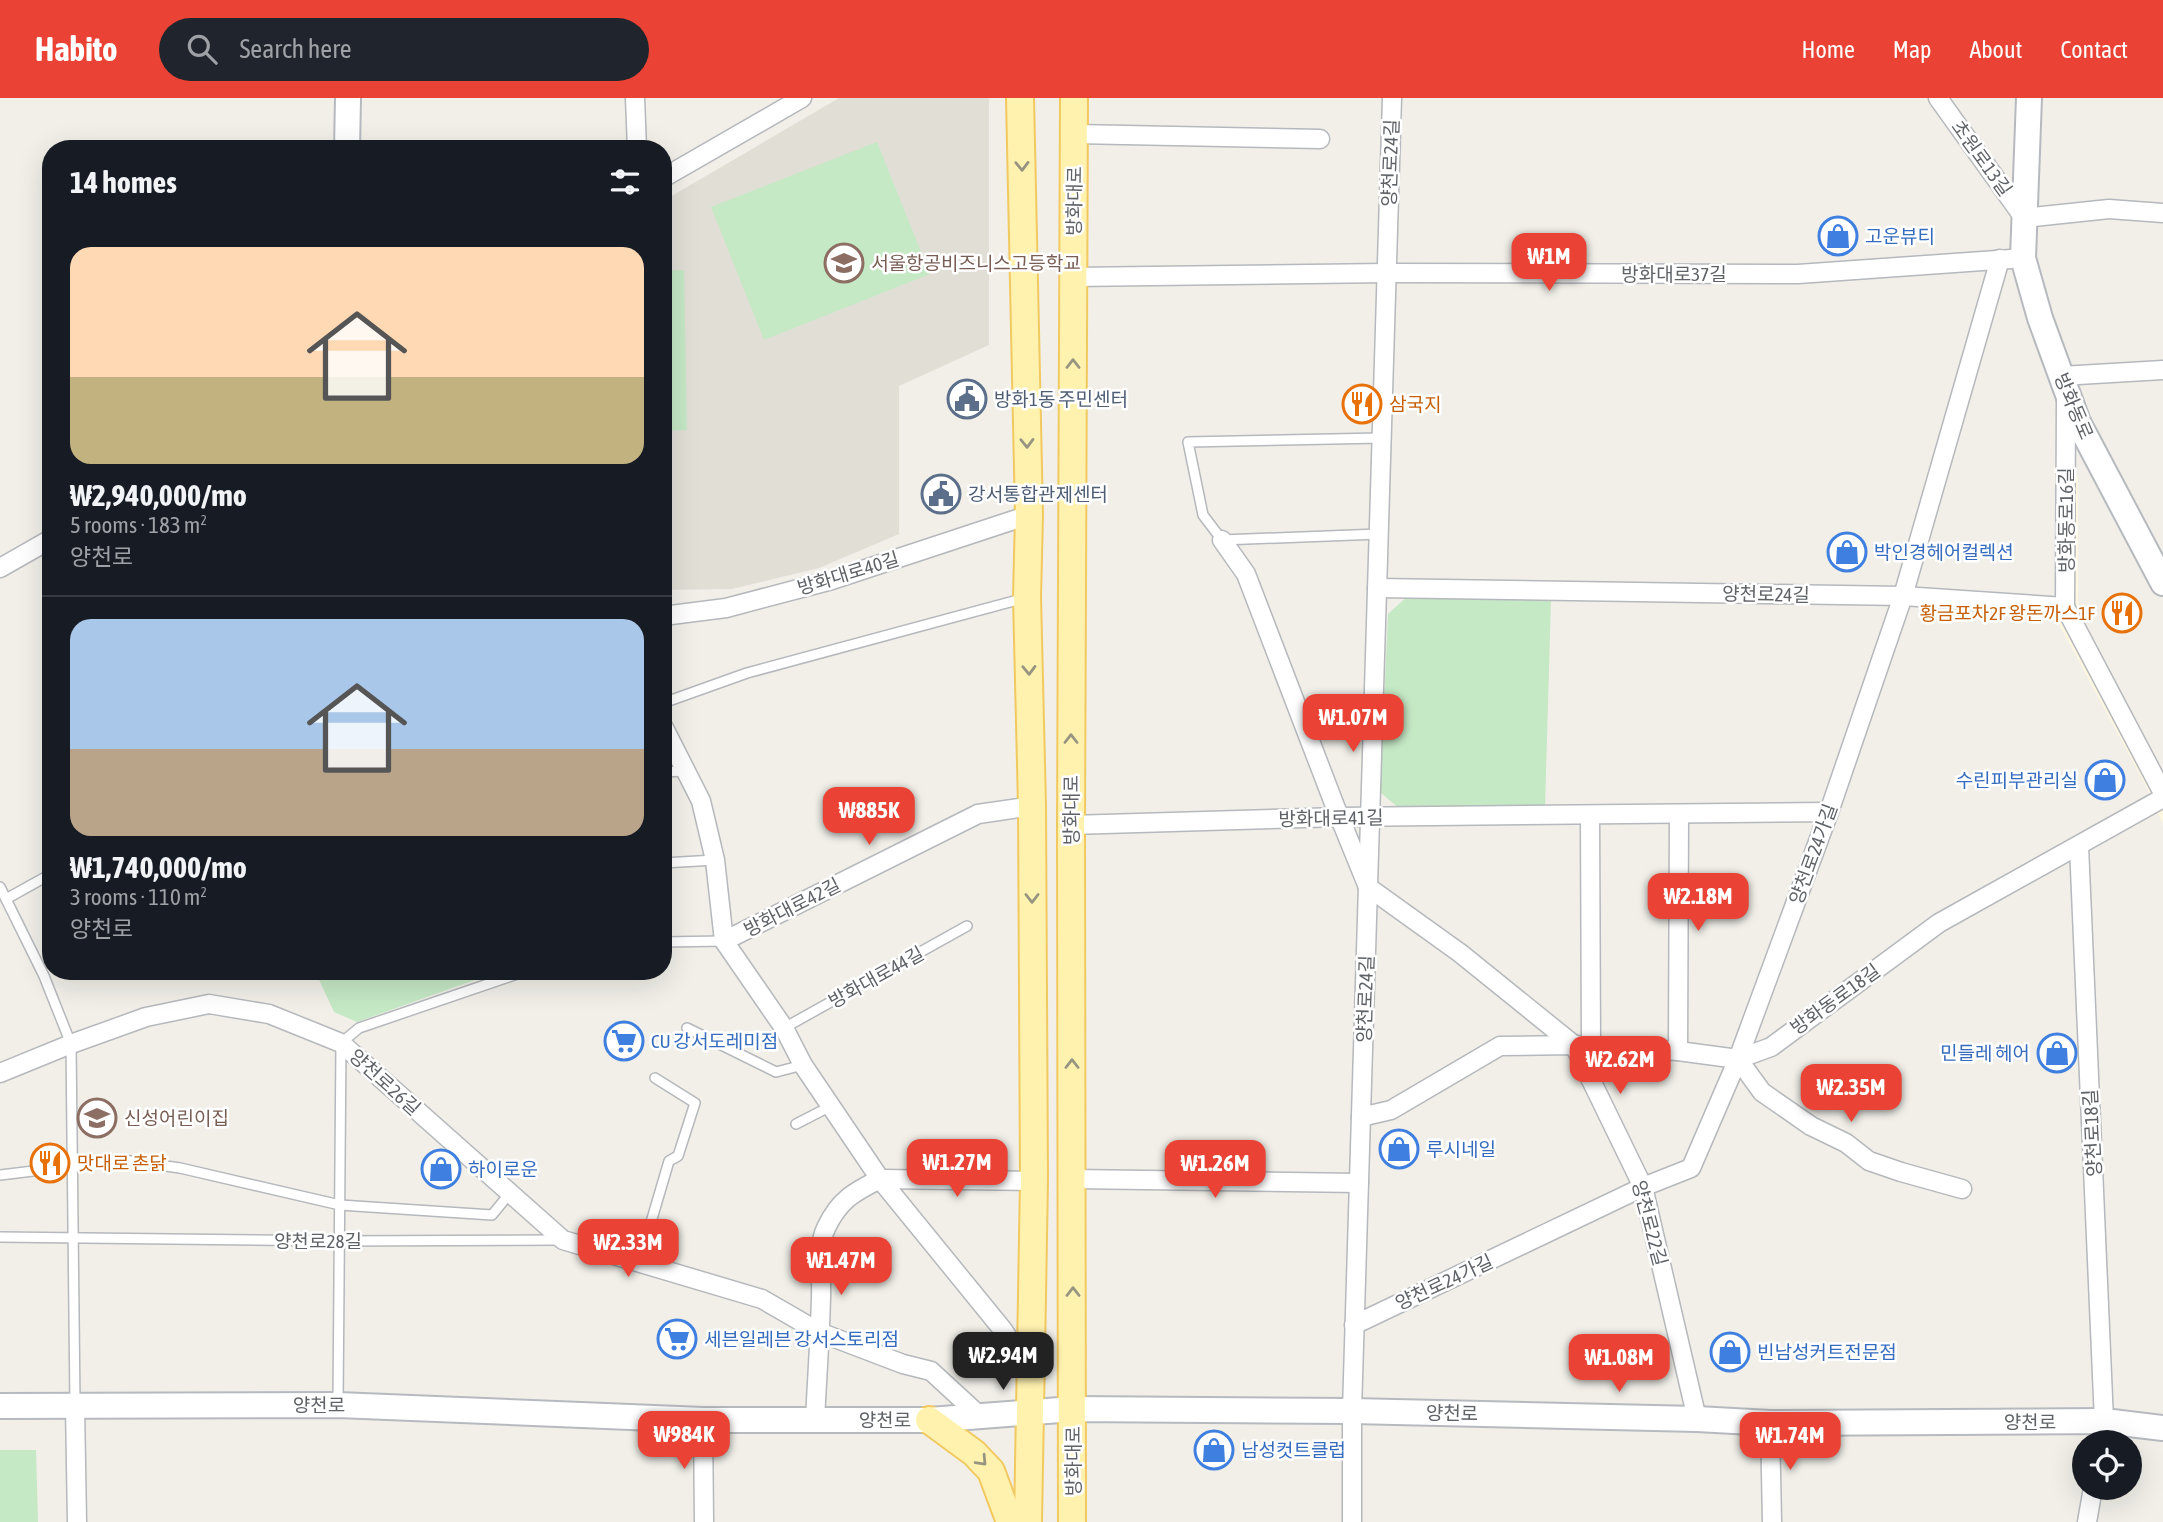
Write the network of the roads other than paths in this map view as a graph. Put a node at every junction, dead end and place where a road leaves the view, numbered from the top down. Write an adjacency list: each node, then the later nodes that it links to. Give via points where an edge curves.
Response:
1 (348, 98): 11 (main road)
2 (635, 98): 12 (street)
3 (802, 98): 13 (street)
4 (1020, 98): 22 (main road, 방화대로, one-way to 22)
5 (1074, 98): 9 (main road, 방화대로)
6 (1392, 98): 17 (street, 양천로24길)
7 (1938, 98): 15 (street, 초원로13길)
8 (2029, 98): 15 (main road, 방화동로)
9 (1075, 134): 10 (street); 18 (main road, 방화대로)
10 (1320, 139)
11 (347, 140)
12 (637, 140)
13 (672, 173)
14 (2163, 213): 15 (street, via 2109,209)
15 (2024, 218): 16 (main road, 방화동로)
16 (2012, 259): 17 (street, 방화대로37길, via 1798,274); 20 (main road, 방화동로); 29 (street, 양천로24가길)
17 (1387, 273): 18 (street, 방화대로37길); 21 (street, 양천로24길)
18 (1073, 277): 44 (main road, 방화대로, one-way to 18)
19 (2163, 370): 20 (street)
20 (2064, 383): 27 (main road, 방화동로, via 2078,422); 31 (street, 방화동로16길)
21 (1381, 438): 23 (street, 양천로24길); 24 (lane, via 1188,442 1203,514)
22 (1029, 515): 30 (main road, 방화대로); 32 (street, 방화대로40길, via 832,580 726,608)
23 (1379, 534): 24 (lane); 28 (street, 양천로24길)
24 (1222, 540): 42 (street, via 1246,574)
25 (42, 544): 26 (street)
26 (0, 568)
27 (2163, 583)
28 (1377, 588): 29 (street, 양천로24길); 43 (street, 양천로24길)
29 (1903, 596): 31 (street); 39 (street, 양천로24가길)
30 (1027, 597): 33 (lane, via 747,673); 38 (main road, 방화대로, one-way to 38)
31 (2065, 607): 37 (street, 방화동로16길)
32 (672, 615)
33 (672, 700)
34 (672, 744): 35 (street)
35 (685, 771): 36 (lane); 46 (street, via 701,801)
36 (672, 772)
37 (2163, 796): 45 (street, 방화동로18길)
38 (1032, 806): 53 (street, 방화대로42길, via 978,814); 75 (main road, 방화대로, one-way to 75)
39 (1829, 812): 41 (street, 방화대로41길); 64 (street, 양천로24가길)
40 (1590, 815): 41 (street, 방화대로41길); 43 (street, 방화대로41길); 62 (street)
41 (1679, 815): 63 (street)
42 (1339, 817): 43 (street, 방화대로41길); 44 (street, 방화대로41길); 50 (street)
43 (1370, 817): 50 (street, 양천로24길)
44 (1071, 825): 74 (main road, 방화대로, one-way to 44)
45 (2079, 846): 64 (street, 방화동로18길, via 1939,923 1770,1047); 102 (street, 양천로18길)
46 (715, 860): 47 (lane); 53 (street)
47 (672, 862)
48 (42, 879): 51 (lane)
49 (0, 887): 51 (lane)
50 (1368, 887): 62 (street, 양천로22길); 69 (street, 양천로24길)
51 (6, 899): 55 (lane)
52 (967, 926): 59 (lane, 방화대로44길)
53 (724, 941): 54 (lane, 방화대로42길); 59 (street)
54 (672, 942)
55 (42, 972)
56 (46, 980): 61 (lane)
57 (500, 980): 60 (lane, via 359,1028)
58 (687, 1028): 65 (lane, via 776,1072)
59 (784, 1028): 65 (street)
60 (341, 1043): 61 (street, 양천로26길, via 269,1014 209,1004 146,1017); 79 (street, 양천로26길); 80 (lane)
61 (71, 1044): 66 (street, 양천로26길); 71 (lane)
62 (1582, 1046): 63 (street, 방화동로18길); 69 (street, 방화동로18길, via 1500,1046 1391,1110); 77 (street, 양천로22길)
63 (1678, 1051): 64 (street, 방화동로18길)
64 (1738, 1059): 77 (street, 양천로24가길, via 1691,1168); 78 (street, via 1762,1092 1869,1160)
65 (803, 1065): 68 (street)
66 (0, 1073)
67 (655, 1078): 85 (lane, via 695,1103 678,1156 669,1161)
68 (831, 1106): 70 (lane); 73 (street)
69 (1361, 1117): 76 (street, 양천로24길)
70 (796, 1124)
71 (73, 1165): 72 (lane, 양천로28길); 80 (lane, 양천로28길, via 124,1160 166,1166); 82 (lane)
72 (0, 1175)
73 (880, 1179): 75 (street); 87 (street, via 841,1202 824,1230); 88 (street, via 1003,1330)
74 (1073, 1179): 76 (street); 92 (main road, 방화대로, one-way to 74)
75 (1034, 1181): 88 (main road, 방화대로)
76 (1359, 1183): 86 (street, 양천로24길)
77 (1643, 1187): 86 (street, 양천로24가길); 96 (street, 양천로22길)
78 (1962, 1189)
79 (510, 1193): 80 (lane, via 492,1215); 83 (street, 양천로26길)
80 (340, 1205): 84 (lane)
81 (0, 1237): 82 (lane, 양천로28길)
82 (73, 1238): 84 (lane, 양천로28길); 91 (lane)
83 (564, 1240): 84 (lane, 양천로28길); 85 (street, 양천로26길)
84 (339, 1241): 90 (lane)
85 (639, 1262): 87 (street, 양천로26길, via 762,1299)
86 (1354, 1325): 94 (street, 양천로24길)
87 (819, 1332): 95 (street, 양천로26길, via 931,1371); 98 (street)
88 (1031, 1373): 93 (main road, 방화대로)
89 (0, 1405): 91 (main road, 양천로)
90 (338, 1405): 91 (main road, 양천로); 97 (main road, 양천로)
91 (75, 1406): 106 (street)
92 (1073, 1409): 93 (main road, 양천로); 94 (main road, 양천로); 110 (main road, 방화대로)
93 (1029, 1411): 95 (main road, 양천로); 109 (main road, 방화대로)
94 (1352, 1411): 96 (main road, 양천로); 111 (street, 양천로24길)
95 (981, 1417): 99 (main road, 양천로)
96 (1697, 1419): 100 (main road, 양천로)
97 (703, 1420): 98 (main road, 양천로); 107 (street)
98 (815, 1420): 99 (main road, 양천로)
99 (929, 1420): 108 (main road, one-way to 108, via 991,1471)
100 (1770, 1423): 104 (main road, 양천로); 112 (street)
101 (2163, 1428): 103 (main road, 양천로)
102 (2103, 1430)
103 (2133, 1430)
104 (2072, 1431)
105 (2091, 1500): 113 (street)
106 (77, 1522)
107 (704, 1522)
108 (1010, 1522)
109 (1028, 1522)
110 (1072, 1522)
111 (1352, 1522)
112 (1772, 1522)
113 (2087, 1522)

